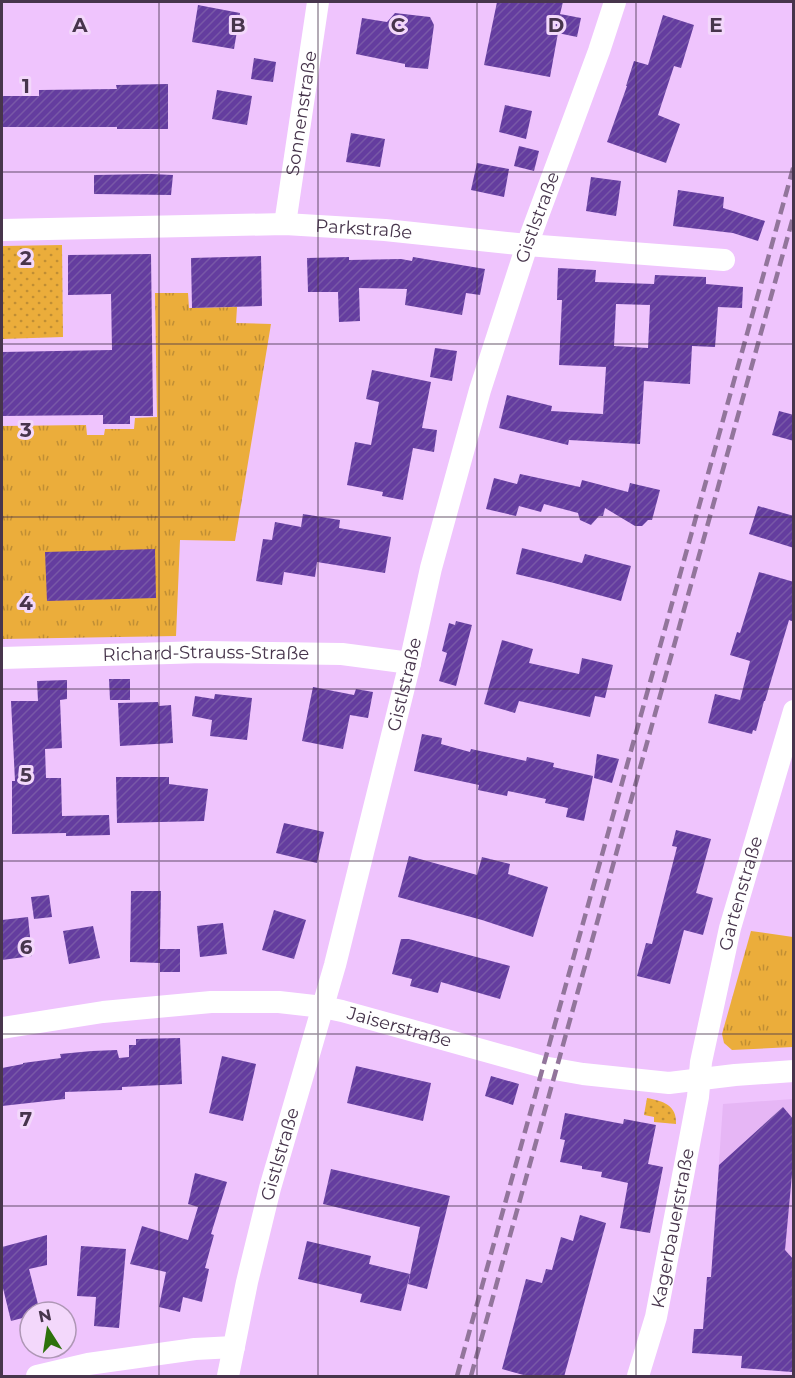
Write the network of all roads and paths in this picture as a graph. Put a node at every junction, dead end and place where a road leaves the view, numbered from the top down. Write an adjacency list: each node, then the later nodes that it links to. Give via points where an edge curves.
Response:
1 (318, 2): 3 (street, Sonnenstraße)
2 (615, 2): 5 (street, Gistlstraße)
3 (285, 224): 4 (street, Parkstraße); 5 (street, Parkstraße)
4 (2, 230)
5 (527, 245): 6 (street, Parkstraße); 8 (street, Gistlstraße, via 482,383 431,568)
6 (724, 260)
7 (2, 658): 8 (street, Richard-Strauss-Straße, via 203,652 342,654)
8 (410, 663): 10 (street, Gistlstraße)
9 (794, 711): 13 (street, Gartenstraße, via 730,928)
10 (323, 1007): 11 (street, Jaiserstraße, via 279,1002 211,1002 103,1012); 13 (street, Jaiserstraße, via 543,1067 669,1083); 14 (street, Gistlstraße, via 270,1188)
11 (2, 1028)
12 (794, 1071): 13 (street, Jaiserstraße)
13 (700, 1079): 17 (street, Kagerbauerstraße, via 656,1317)
14 (234, 1347): 15 (street, via 88,1364); 16 (street, Gistlstraße)
15 (37, 1377)
16 (228, 1377)
17 (638, 1377)

